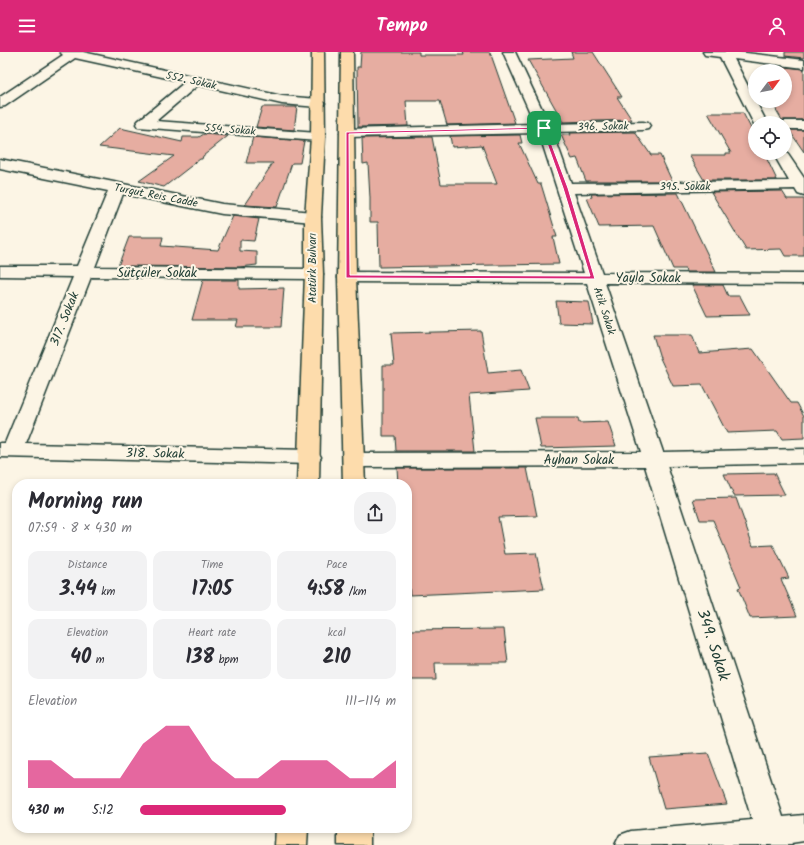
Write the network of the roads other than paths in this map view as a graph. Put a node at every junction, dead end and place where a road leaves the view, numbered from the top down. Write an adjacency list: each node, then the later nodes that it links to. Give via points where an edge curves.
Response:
1 (71, 52): 8 (street, 552. Sokak); 9 (street)
2 (318, 52): 10 (main road, Atatürk Bulvarı)
3 (347, 52): 16 (main road)
4 (509, 52): 15 (street, Atik Sokak)
5 (709, 52): 6 (street)
6 (725, 54): 7 (street); 11 (street)
7 (804, 64)
8 (194, 82): 10 (street, 552. Sokak, via 282,100); 17 (street, 554. Sokak, via 143,124)
9 (0, 103)
10 (318, 103): 17 (main road, Atatürk Bulvarı)
11 (756, 116)
12 (792, 125): 13 (street)
13 (804, 125)
14 (643, 126): 15 (street, 396. Sokak)
15 (544, 128): 16 (street, 396. Sokak); 21 (street, Atik Sokak)
16 (347, 133): 27 (main road)
17 (318, 137): 23 (main road, Atatürk Bulvarı)
18 (785, 160): 20 (street)
19 (0, 164): 22 (street, Turgut Reis Cadde)
20 (802, 186): 21 (street, 395. Sokak)
21 (565, 188): 28 (street, Atik Sokak)
22 (117, 189): 23 (street, Turgut Reis Cadde, via 222,209); 25 (street, 317. Sokak)
23 (313, 217): 26 (main road, Atatürk Bulvarı)
24 (0, 272): 25 (street, Sütçüler Sokak)
25 (84, 272): 26 (street, Sütçüler Sokak); 30 (street, 317. Sokak)
26 (314, 274): 32 (main road, Atatürk Bulvarı)
27 (348, 277): 28 (street, Yayla Sokak); 34 (main road)
28 (593, 277): 29 (street, Yayla Sokak); 33 (street, Atik Sokak)
29 (804, 279)
30 (7, 450): 32 (street, 318. Sokak)
31 (804, 456): 33 (street, Ayhan Sokak)
32 (310, 457): 35 (main road, Atatürk Bulvarı)
33 (654, 459): 34 (street, Ayhan Sokak); 40 (street, 349. Sokak)
34 (354, 460): 36 (main road)
35 (308, 479)
36 (354, 479)
37 (804, 828): 40 (street)
38 (292, 833): 41 (main road)
39 (354, 833): 42 (main road)
40 (774, 838): 43 (street)
41 (291, 845)
42 (354, 845)
43 (631, 845)

